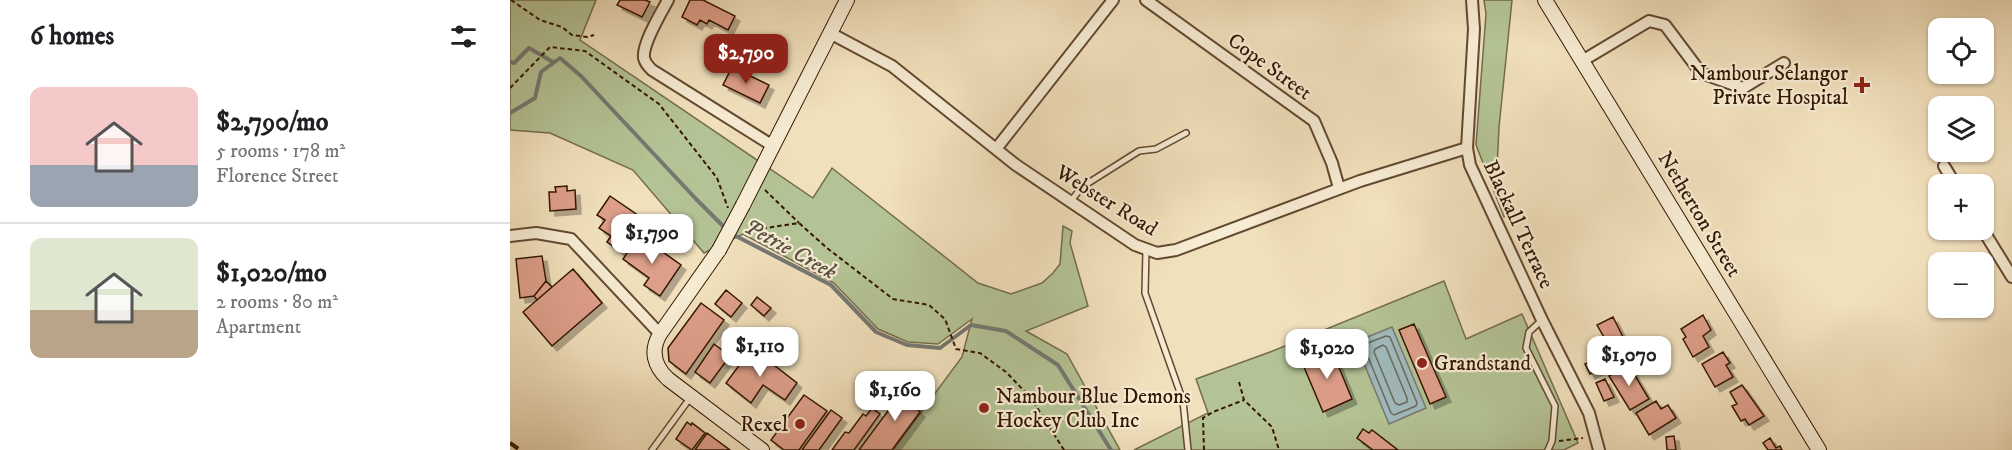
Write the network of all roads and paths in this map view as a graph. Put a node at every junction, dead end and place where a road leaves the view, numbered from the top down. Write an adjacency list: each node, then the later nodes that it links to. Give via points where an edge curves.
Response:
1 (511, 0): 9 (path, via 572,35)
2 (668, 0): 14 (street, via 645,46 645,62)
3 (847, 0): 8 (street)
4 (1113, 0): 16 (street)
5 (1146, 0): 20 (street, Cope Street, via 1314,121)
6 (1472, 0): 15 (street, Blackall Terrace)
7 (1545, 0): 10 (street, Netherton Street)
8 (830, 33): 14 (street); 16 (street, Webster Road, via 892,66)
9 (594, 35)
10 (1582, 61): 11 (street, via 1649,21 1665,25 1701,73 1743,88); 44 (street, Netherton Street)
11 (1784, 63)
12 (510, 88): 22 (path, via 550,47 585,51 659,104 717,178)
13 (1186, 133): 21 (lane, via 1156,150 1139,152 1082,187)
14 (773, 146): 30 (street, bridge, via 719,250)
15 (1467, 148): 20 (street, Webster Road); 29 (street, Blackall Terrace, via 1470,165)
16 (996, 149): 21 (street, Webster Road)
17 (1944, 166): 18 (street)
18 (1949, 174)
19 (763, 188): 24 (path)
20 (1339, 188): 27 (street, Webster Road, via 1176,250)
21 (1070, 202): 27 (street, Webster Road)
22 (729, 211)
23 (749, 223): 24 (path, via 759,229)
24 (799, 223): 38 (path, via 893,299 929,305 945,319 956,349 980,353 1031,398)
25 (510, 236): 30 (street, via 536,233 571,239)
26 (1989, 240): 28 (street)
27 (1146, 250): 39 (lane, via 1145,293 1183,401)
28 (2012, 277)
29 (1542, 320): 35 (lane, via 1529,332 1526,348 1555,406); 43 (street, Blackall Terrace, via 1589,413)
30 (660, 334): 32 (street, via 655,345 656,364)
31 (1239, 381): 33 (path)
32 (691, 397): 36 (lane); 37 (street)
33 (1244, 400): 40 (path, via 1203,418); 41 (path, via 1272,427)
34 (1586, 437): 35 (path)
35 (1552, 441): 42 (lane)
36 (652, 450)
37 (762, 450)
38 (1064, 450)
39 (1188, 450)
40 (1204, 450)
41 (1279, 450)
42 (1548, 450)
43 (1599, 450)
44 (1819, 450)

